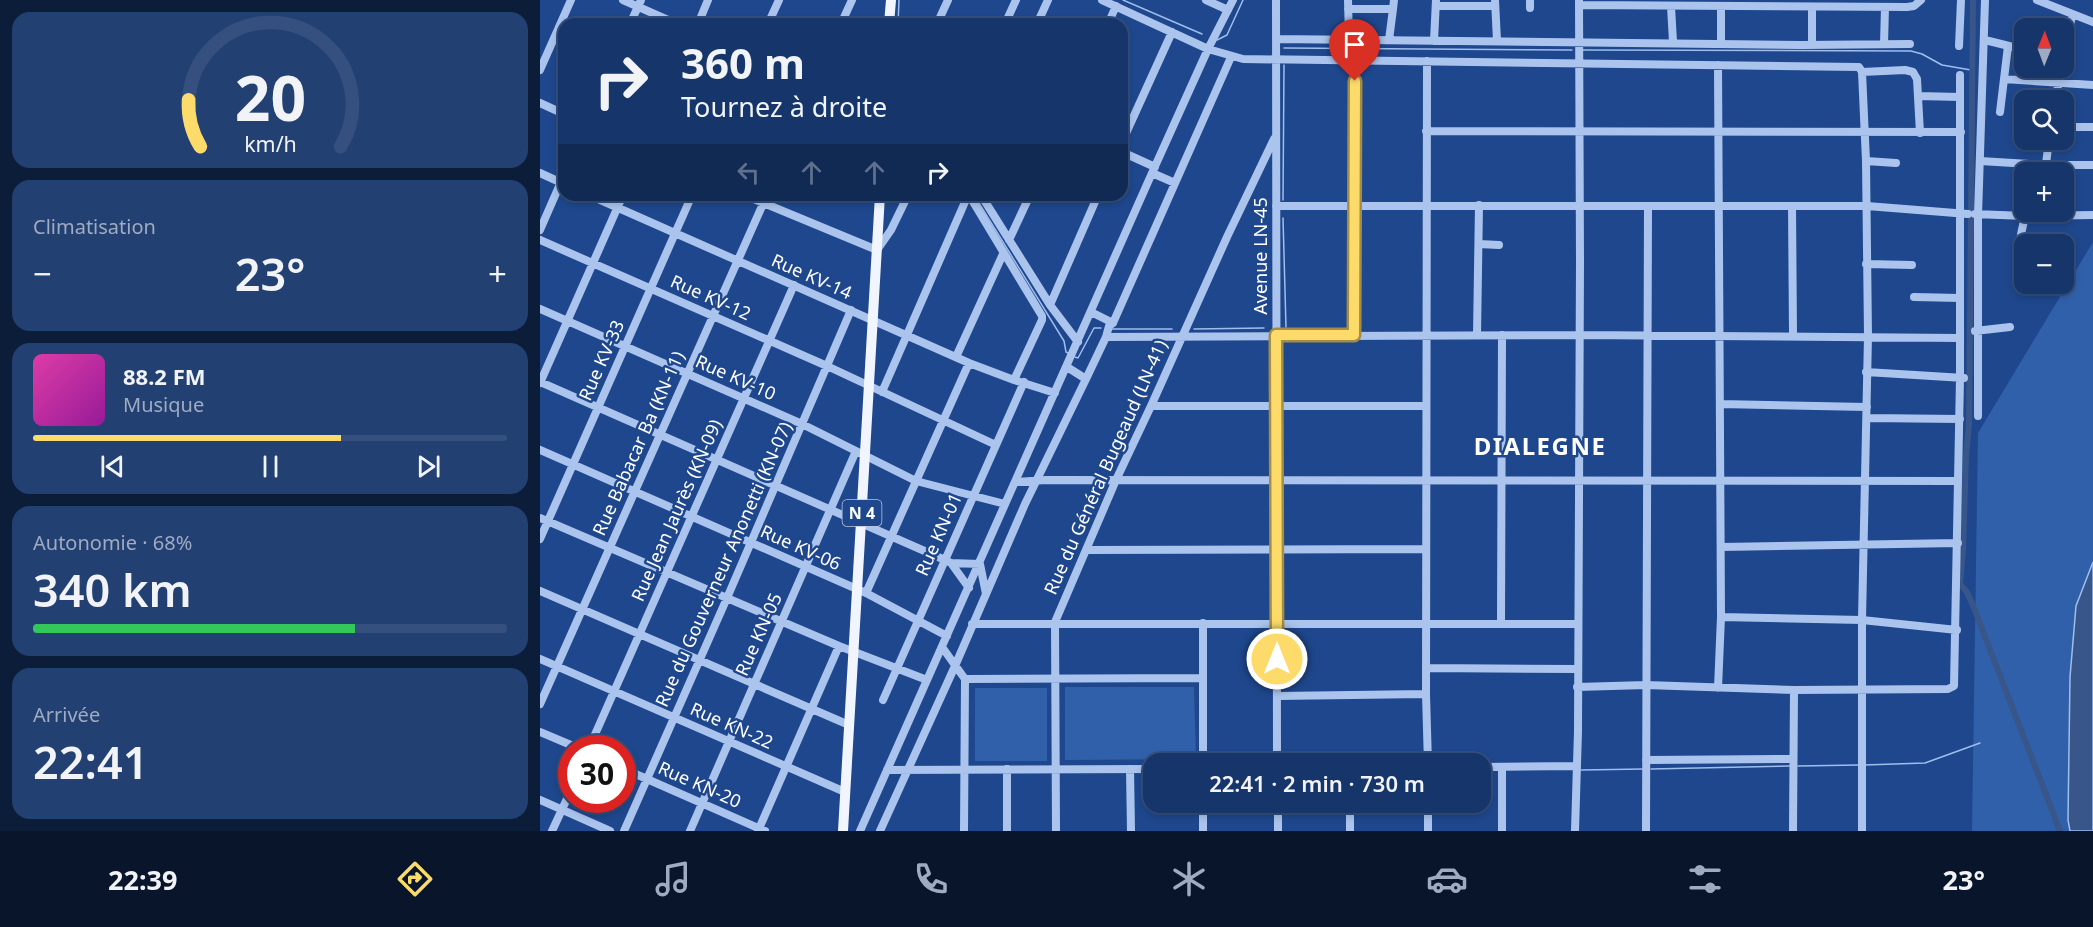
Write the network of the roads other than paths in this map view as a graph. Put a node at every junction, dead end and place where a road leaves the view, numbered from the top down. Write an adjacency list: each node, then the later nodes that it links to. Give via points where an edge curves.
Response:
1 (571, 0): 33 (street)
2 (623, 0): 20 (street)
3 (708, 0): 36 (street)
4 (779, 0): 37 (street)
5 (852, 0): 38 (street)
6 (891, 0): 39 (main road)
7 (948, 0): 40 (street)
8 (1016, 0): 41 (street)
9 (1048, 0): 42 (street)
10 (1102, 0): 26 (street)
11 (1206, 0): 31 (street)
12 (1233, 0): 31 (street)
13 (1276, 0): 48 (street, Avenue LN-45)
14 (1921, 0): 30 (street, via 1910,7)
15 (1961, 0): 60 (street)
16 (1985, 0): 51 (street)
17 (2037, 0): 19 (street)
18 (1579, 2): 27 (street); 54 (street)
19 (2048, 2): 32 (street)
20 (639, 3): 34 (street); 35 (street)
21 (1436, 3): 22 (street); 52 (street)
22 (1477, 3): 23 (street)
23 (1495, 3): 53 (street)
24 (1348, 4): 25 (street); 49 (street)
25 (1394, 5): 50 (street)
26 (1116, 6): 43 (street); 47 (street)
27 (1671, 6): 28 (street); 55 (street)
28 (1721, 6): 29 (street); 56 (street)
29 (1812, 7): 30 (street); 59 (street)
30 (1885, 7): 57 (street)
31 (1228, 10): 63 (street)
32 (2072, 15): 44 (street); 45 (street)
33 (563, 18)
34 (633, 18)
35 (666, 18)
36 (700, 18)
37 (771, 18)
38 (844, 18)
39 (890, 18)
40 (940, 18)
41 (1008, 18)
42 (1040, 18)
43 (1111, 18)
44 (2071, 18)
45 (2093, 22)
46 (558, 29): 70 (street)
47 (1172, 32): 63 (street); 85 (street)
48 (1276, 39): 49 (street); 65 (street, Avenue LN-45)
49 (1349, 39): 50 (street)
50 (1389, 40): 52 (street)
51 (1985, 40): 61 (street); 95 (street)
52 (1434, 41): 53 (street)
53 (1497, 41): 54 (street)
54 (1578, 42): 55 (street); 68 (street)
55 (1672, 42): 56 (street)
56 (1721, 44): 59 (street)
57 (1884, 44): 58 (street); 59 (street)
58 (1910, 44)
59 (1812, 45)
60 (1959, 46)
61 (2008, 46): 62 (street); 74 (street)
62 (2014, 47)
63 (1208, 49): 64 (street); 100 (street)
64 (1231, 57): 65 (street); 103 (street)
65 (1276, 60): 66 (street); 92 (street, Avenue LN-45)
66 (1355, 61): 67 (street); 120 (street)
67 (1427, 61): 68 (street); 86 (street)
68 (1578, 63): 69 (street); 89 (street)
69 (1718, 65): 71 (street, via 1856,66); 87 (street)
70 (540, 70)
71 (1862, 72): 78 (street, via 1910,70 1917,79); 90 (street)
72 (1960, 75): 79 (street)
73 (2059, 78): 75 (street)
74 (2004, 79): 75 (street); 82 (street)
75 (2058, 81): 76 (street); 77 (street)
76 (2093, 85)
77 (2057, 90)
78 (1917, 96): 79 (street); 91 (street)
79 (1960, 97): 88 (street)
80 (540, 103): 81 (street)
81 (558, 111)
82 (2000, 112)
83 (2074, 127): 84 (street)
84 (2093, 128)
85 (1128, 129)
86 (1426, 131): 89 (street); 121 (street)
87 (1719, 132): 89 (street); 90 (street); 123 (street)
88 (1960, 132): 91 (street); 128 (street)
89 (1579, 133): 117 (street)
90 (1864, 133): 91 (street); 94 (street)
91 (1920, 133)
92 (1276, 136): 119 (street, Avenue LN-45); 159 (street, Rue du Général Bugeaud (LN-41))
93 (1128, 155): 100 (street)
94 (1866, 161): 96 (street); 125 (street)
95 (1980, 161): 97 (street); 128 (street)
96 (1896, 163)
97 (2014, 165)
98 (2093, 165): 99 (street)
99 (2074, 167)
100 (1154, 170): 103 (street); 151 (street)
101 (540, 173): 102 (street)
102 (558, 178)
103 (1175, 183): 155 (street)
104 (558, 191): 132 (street)
105 (603, 201): 126 (street, Rue KV-14)
106 (620, 201): 126 (street)
107 (689, 201): 133 (street, Rue KV-33)
108 (764, 201): 140 (street, Rue Babacar Ba (KN-11))
109 (769, 201): 138 (street)
110 (880, 201): 138 (main road, N 4)
111 (905, 201): 138 (street)
112 (966, 201): 158 (street)
113 (975, 201): 127 (street)
114 (981, 201): 127 (street)
115 (1027, 201): 135 (street)
116 (1095, 201): 148 (street)
117 (1579, 204): 118 (street); 122 (street); 165 (street)
118 (1479, 205): 121 (street); 136 (street)
119 (1276, 206): 120 (street); 160 (street, Avenue LN-45)
120 (1355, 206): 121 (street); 161 (street)
121 (1426, 206): 162 (street)
122 (1648, 206): 123 (street); 166 (street)
123 (1719, 206): 124 (street); 167 (street)
124 (1792, 206): 125 (street); 168 (street)
125 (1867, 206): 128 (street); 142 (street)
126 (617, 207): 133 (street, Rue KV-14); 141 (street)
127 (982, 208): 135 (street); 139 (street)
128 (1971, 214): 131 (street); 147 (street); 157 (street)
129 (2074, 215): 130 (street)
130 (2093, 215)
131 (2014, 216)
132 (540, 230)
133 (676, 233): 140 (street, Rue KV-14); 145 (street, Rue KV-33)
134 (540, 240): 141 (street, Rue KV-12)
135 (1009, 240): 148 (street)
136 (1479, 244): 137 (street); 163 (street)
137 (1499, 244)
138 (877, 250): 153 (main road, N 4)
139 (1003, 254): 174 (street); 182 (street, via 1042,316)
140 (737, 261): 144 (street, Rue KV-14); 152 (street, Rue Babacar Ba (KN-11))
141 (593, 263): 145 (street, Rue KV-12); 154 (street)
142 (1866, 264): 143 (street); 169 (street)
143 (1912, 265)
144 (794, 285): 150 (street, Rue KV-14); 171 (street, Rue Jean Jaurès (KN-09))
145 (651, 289): 152 (street, Rue KV-12); 173 (street, Rue KV-33)
146 (1914, 297): 147 (street)
147 (1960, 298): 157 (street)
148 (1050, 305): 172 (street)
149 (540, 309): 154 (street, Rue KV-10)
150 (851, 310): 153 (street, Rue KV-14); 176 (street, Rue du Gouverneur Anonetti (KN-07))
151 (1090, 312): 155 (street); 172 (street)
152 (713, 316): 171 (street, Rue KV-12); 179 (street, Rue Babacar Ba (KN-11))
153 (873, 320): 158 (street, Rue KV-14); 185 (main road, N 4)
154 (567, 321): 173 (street, Rue KV-10); 183 (street)
155 (1113, 323): 170 (street)
156 (2010, 327): 157 (street)
157 (1967, 333): 169 (street); 180 (street); 180 (street)
158 (908, 335): 174 (street, Rue KV-14); 186 (street)
159 (1182, 335): 160 (street); 170 (street); 190 (street, Rue du Général Bugeaud (LN-41))
160 (1276, 335): 161 (street); 191 (street, Avenue LN-45)
161 (1354, 335): 162 (street)
162 (1426, 335): 163 (street); 192 (street)
163 (1477, 335): 164 (street)
164 (1502, 335): 165 (street); 210 (street)
165 (1579, 335): 166 (street); 214 (street)
166 (1647, 335): 167 (street); 211 (street)
167 (1720, 335): 168 (street); 189 (street)
168 (1793, 335): 169 (street)
169 (1868, 336): 178 (street)
170 (1106, 337): 181 (street)
171 (770, 340): 176 (street, Rue KV-12); 188 (street, Rue Jean Jaurès (KN-09))
172 (1078, 342): 177 (street)
173 (625, 347): 179 (street, Rue KV-10); 194 (street, Rue KV-33)
174 (956, 357): 175 (street, Rue KV-14)
175 (969, 363): 182 (street, Rue KV-14); 198 (street)
176 (827, 366): 185 (street, Rue KV-12); 199 (street, Rue du Gouverneur Anonetti (KN-07))
177 (1067, 367): 181 (street); 187 (street)
178 (1866, 372): 180 (street); 193 (street)
179 (686, 373): 188 (street, Rue KV-10); 200 (street, Rue Babacar Ba (KN-11))
180 (1970, 378): 195 (street); 197 (street)
181 (1086, 379): 206 (street)
182 (1014, 380): 184 (street, Rue KV-14)
183 (540, 382): 194 (street)
184 (1024, 382): 187 (street, Rue KV-14); 201 (street, Rue KN-01)
185 (869, 386): 186 (street, Rue KV-12); 203 (main road, N 4)
186 (882, 392): 198 (street, Rue KV-12)
187 (1055, 393): 217 (street)
188 (744, 399): 199 (street, Rue KV-10); 204 (street, Rue Jean Jaurès (KN-09))
189 (1720, 404): 193 (street); 212 (street)
190 (1151, 406): 191 (street); 207 (street, Rue du Général Bugeaud (LN-41))
191 (1277, 406): 192 (street); 208 (street, Avenue LN-45)
192 (1426, 406): 209 (street)
193 (1867, 406): 196 (street)
194 (598, 408): 200 (street); 205 (street, Rue KV-33)
195 (1978, 416)
196 (1867, 418): 197 (street); 215 (street)
197 (1960, 419): 216 (street)
198 (943, 421): 201 (street, Rue KV-12); 213 (street)
199 (802, 424): 203 (street, Rue KV-10); 218 (street, Rue du Gouverneur Anonetti (KN-07))
200 (659, 435): 204 (street); 219 (street, Rue Babacar Ba (KN-11))
201 (996, 445): 220 (street, Rue KN-01)
202 (540, 450): 205 (street, Rue KV-06)
203 (861, 453): 213 (street, Rue KV-10); 222 (street, Rue KN-05); 225 (main road, N 4)
204 (717, 460): 218 (street); 223 (street, Rue Jean Jaurès (KN-09))
205 (573, 464): 219 (street, Rue KV-06); 224 (street, Rue KV-33)
206 (1037, 480): 207 (street); 217 (street); 243 (street)
207 (1116, 480): 208 (street); 234 (street, Rue du Général Bugeaud (LN-41))
208 (1277, 480): 209 (street); 235 (street, Avenue LN-45)
209 (1426, 480): 210 (street); 233 (street)
210 (1501, 480): 214 (street); 254 (street)
211 (1647, 480): 212 (street); 214 (street); 275 (street)
212 (1720, 480): 215 (street); 232 (street)
213 (916, 481): 220 (street, Rue KV-10); 226 (street)
214 (1578, 481): 256 (street)
215 (1864, 481): 216 (street); 230 (street)
216 (1958, 481): 229 (street)
217 (1016, 482): 221 (street)
218 (776, 486): 222 (street); 228 (street, Rue du Gouverneur Anonetti (KN-07))
219 (634, 491): 223 (street, Rue KV-06); 231 (street, Rue Babacar Ba (KN-11))
220 (972, 497): 221 (street, Rue KV-10); 236 (street, Rue KN-01)
221 (1005, 504): 237 (street)
222 (830, 510): 225 (street); 238 (street, Rue KN-05)
223 (692, 516): 228 (street, Rue KV-06); 239 (street, Rue Jean Jaurès (KN-09))
224 (544, 519): 227 (street, Rue KV-33); 231 (street)
225 (862, 525): 226 (street); 242 (main road, N 4)
226 (891, 537): 236 (street); 242 (street)
227 (540, 539)
228 (751, 543): 238 (street, Rue KV-06); 244 (street, Rue du Gouverneur Anonetti (KN-07))
229 (1959, 543): 230 (street); 257 (street)
230 (1863, 546): 232 (street); 247 (street)
231 (609, 547): 239 (street); 245 (street, Rue Babacar Ba (KN-11))
232 (1721, 547): 246 (street)
233 (1426, 549): 235 (street); 253 (street)
234 (1086, 550): 235 (street); 250 (street, Rue du Général Bugeaud (LN-41))
235 (1277, 551): 252 (street, Avenue LN-45)
236 (948, 561): 237 (street); 240 (street); 249 (street, Rue KN-01)
237 (980, 564): 240 (street); 243 (street)
238 (805, 567): 242 (street, Rue KV-06); 248 (street, Rue KN-05)
239 (667, 572): 244 (street); 258 (street, Rue Jean Jaurès (KN-09))
240 (969, 588): 259 (street)
241 (540, 591): 245 (street)
242 (862, 592): 249 (street, Rue KV-06); 262 (main road, N 4)
243 (986, 594): 255 (street)
244 (727, 598): 248 (street); 264 (street, Rue du Gouverneur Anonetti (KN-07))
245 (582, 608): 258 (street); 265 (street, Rue Babacar Ba (KN-11))
246 (1721, 617): 247 (street); 277 (street)
247 (1862, 620): 257 (street); 278 (street)
248 (781, 621): 260 (street); 274 (street, Rue KN-05)
249 (917, 622): 259 (street, Rue KV-06); 268 (street, Rue KN-01)
250 (1055, 622): 251 (street); 255 (street); 272 (street, Rue du Général Bugeaud (LN-41))
251 (1203, 623): 252 (street); 270 (street)
252 (1277, 623): 253 (street); 282 (street, Avenue LN-45)
253 (1426, 623): 254 (street); 267 (street)
254 (1501, 623): 256 (street)
255 (972, 624): 266 (street)
256 (1578, 624): 269 (street)
257 (1957, 630): 278 (street, via 1955,684 1951,688)
258 (640, 634): 264 (street); 280 (street, Rue Jean Jaurès (KN-09))
259 (947, 636): 261 (street)
260 (839, 646): 262 (street); 285 (street)
261 (942, 647): 266 (street); 273 (street)
262 (853, 651): 268 (street); 287 (main road, N 4)
263 (540, 659): 265 (street, Rue KN-22)
264 (699, 661): 274 (street); 286 (street, Rue du Gouverneur Anonetti (KN-07))
265 (557, 666): 280 (street, Rue KN-22); 284 (street, Rue Babacar Ba (KN-11))
266 (955, 666): 271 (street); 306 (street)
267 (1426, 668): 269 (street); 281 (street)
268 (897, 669): 273 (street); 283 (street, Rue KN-01)
269 (1578, 669): 276 (street)
270 (1203, 678): 272 (street); 292 (street)
271 (965, 679): 272 (street); 307 (street)
272 (1055, 679): 302 (street, Rue du Général Bugeaud (LN-41))
273 (927, 680): 305 (street)
274 (754, 684): 285 (street); 291 (street, Rue KN-05)
275 (1646, 685): 276 (street); 277 (street); 296 (street)
276 (1578, 687): 297 (street)
277 (1718, 688): 279 (street)
278 (1862, 689): 279 (street); 340 (street)
279 (1794, 690): 295 (street)
280 (614, 692): 286 (street, Rue KN-22); 289 (street, Rue Jean Jaurès (KN-09))
281 (1426, 694): 282 (street); 294 (street)
282 (1277, 696): 293 (street, Avenue LN-45)
283 (884, 700)
284 (540, 704)
285 (811, 709): 287 (street); 298 (street)
286 (674, 718): 291 (street, Rue KN-22); 309 (street, Rue du Gouverneur Anonetti (KN-07))
287 (849, 725): 310 (main road, N 4)
288 (540, 732): 290 (street)
289 (595, 735)
290 (558, 740)
291 (729, 742): 298 (street, Rue KN-22); 312 (street, Rue KN-05)
292 (1203, 753)
293 (1277, 753)
294 (1428, 753)
295 (1793, 759): 296 (street); 339 (street)
296 (1646, 760): 338 (street)
297 (1577, 766): 300 (street); 337 (street)
298 (786, 767): 310 (street, Rue KN-22); 320 (street)
299 (1491, 767): 300 (street)
300 (1502, 767): 336 (street)
301 (1007, 769): 302 (street); 307 (street); 329 (street)
302 (1056, 769): 303 (street); 330 (street, Rue du Général Bugeaud (LN-41))
303 (1130, 769): 304 (street); 331 (street)
304 (1143, 769)
305 (887, 770): 306 (street); 326 (street)
306 (908, 770): 307 (street); 327 (street)
307 (964, 770): 328 (street)
308 (636, 774): 309 (street, Rue KN-20)
309 (647, 779): 312 (street, Rue KN-20); 323 (street, Rue du Gouverneur Anonetti (KN-07))
310 (845, 792): 325 (main road, N 4)
311 (540, 800): 313 (street)
312 (702, 803): 320 (street, Rue KN-20); 324 (street, Rue KN-05)
313 (558, 807)
314 (560, 813): 321 (street)
315 (571, 813): 322 (street)
316 (1203, 813): 332 (street)
317 (1278, 813): 333 (street)
318 (1350, 813): 334 (street)
319 (1428, 813): 335 (street)
320 (761, 830)
321 (552, 831)
322 (610, 831)
323 (624, 831)
324 (690, 831)
325 (842, 831)
326 (860, 831)
327 (880, 831)
328 (964, 831)
329 (1007, 831)
330 (1056, 831)
331 (1131, 831)
332 (1203, 831)
333 (1278, 831)
334 (1350, 831)
335 (1428, 831)
336 (1502, 831)
337 (1575, 831)
338 (1646, 831)
339 (1793, 831)
340 (1862, 831)

